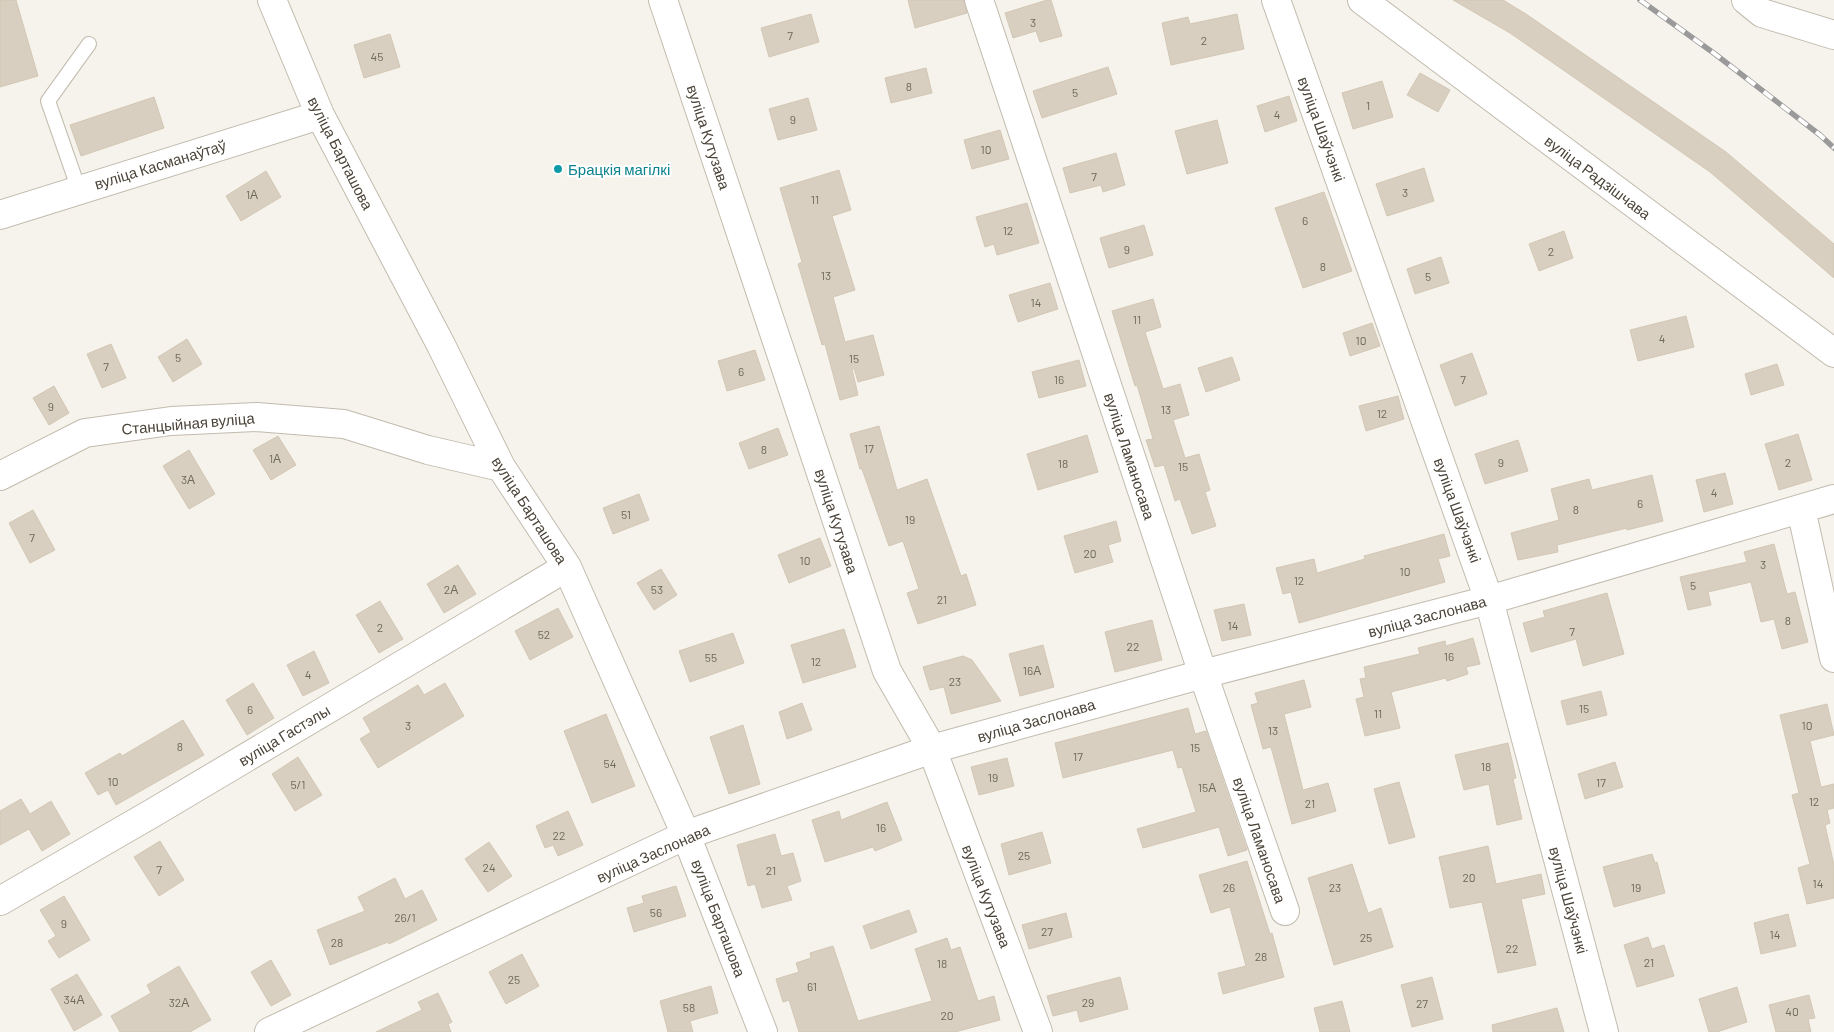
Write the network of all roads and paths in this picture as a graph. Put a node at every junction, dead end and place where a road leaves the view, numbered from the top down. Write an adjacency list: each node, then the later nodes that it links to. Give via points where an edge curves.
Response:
1 (272, 0): 9 (street, вуліца Барташова)
2 (663, 0): 21 (street, вуліца Кутузава, via 888,671)
3 (979, 0): 20 (street, вуліца Ламаносава)
4 (1276, 0): 18 (street, вуліца Шаўчэнкі)
5 (1362, 0): 12 (street, вуліца Радзішчава)
6 (1746, 0): 7 (street, via 1762,13)
7 (1834, 35)
8 (89, 44): 10 (lane, via 48,101)
9 (320, 114): 10 (street, вуліца Касманаўтаў); 13 (street, вуліца Барташова, via 441,345)
10 (79, 190): 11 (street, вуліца Касманаўтаў)
11 (0, 215)
12 (1834, 353)
13 (500, 466): 14 (street, Станцыйная вуліца, via 428,450 344,424 257,417 171,421 85,433); 17 (street, вуліца Барташова)
14 (0, 476)
15 (1834, 499): 16 (street, вуліца Заслонава)
16 (1801, 509): 18 (street, вуліца Заслонава); 19 (street)
17 (567, 567): 22 (street, вуліца Барташова); 23 (street, вуліца Гастэлы)
18 (1490, 600): 20 (street, вуліца Заслонава); 28 (street, вуліца Шаўчэнкі)
19 (1834, 658)
20 (1203, 674): 21 (street, вуліца Заслонава); 24 (street, вуліца Ламаносава)
21 (932, 749): 22 (street, вуліца Заслонава); 27 (street, вуліца Кутузава)
22 (686, 836): 25 (street, вуліца Заслонава); 26 (street, вуліца Барташова)
23 (0, 901)
24 (1285, 911)
25 (269, 1032)
26 (763, 1032)
27 (1038, 1032)
28 (1604, 1032)

